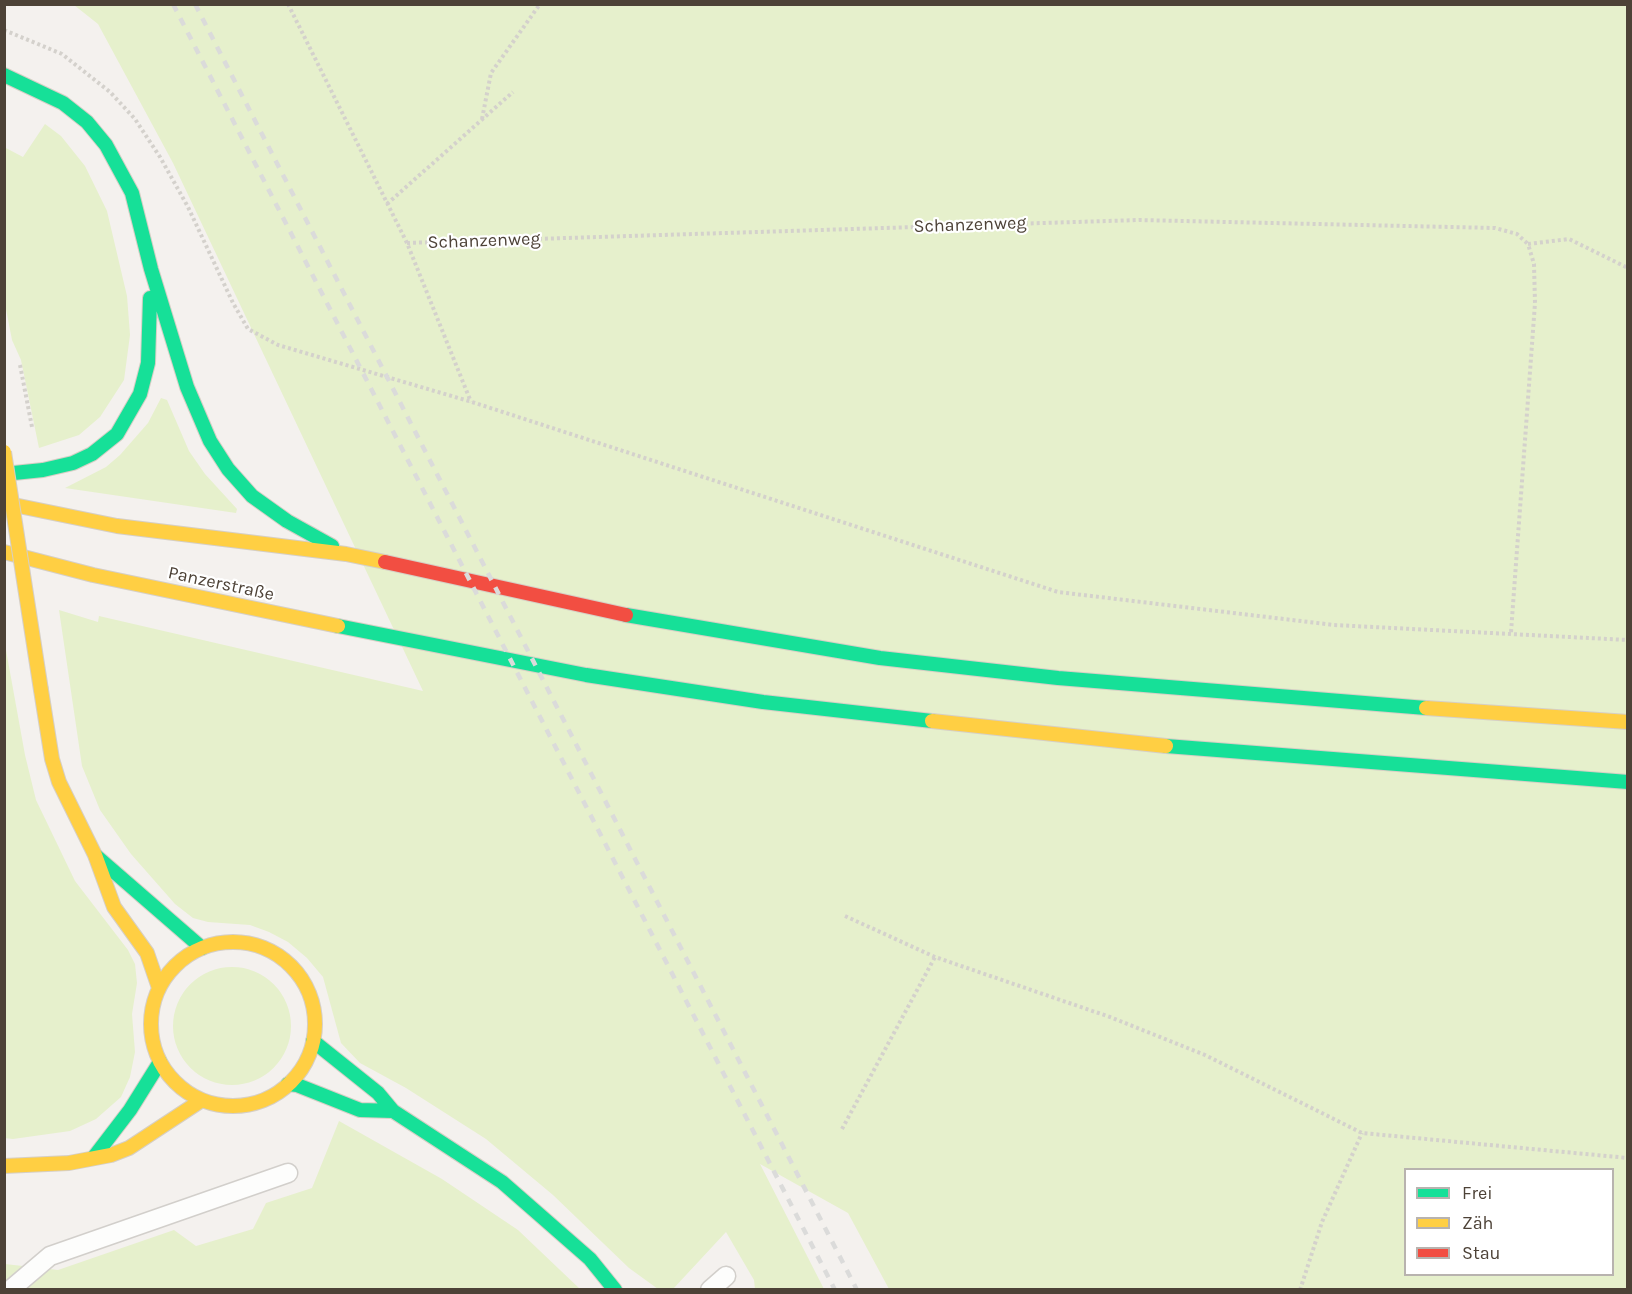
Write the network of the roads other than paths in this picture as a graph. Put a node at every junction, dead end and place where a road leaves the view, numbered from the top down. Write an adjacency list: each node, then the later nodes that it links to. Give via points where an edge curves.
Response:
1 (7, 76): 2 (main road, via 63,103 87,122 106,145 132,193)
2 (151, 269): 4 (main road, via 148,363 140,394 117,434 73,463); 7 (main road, via 187,387 210,441 228,469 252,496)
3 (4, 452): 12 (main road, bridge, via 55,770)
4 (4, 474)
5 (4, 503): 7 (main road, via 117,526)
6 (4, 552): 9 (main road, Panzerstraße)
7 (346, 554): 10 (main road, via 627,615 880,658 1281,698)
8 (10, 570): 9 (main road)
9 (93, 575): 11 (main road, Panzerstraße, via 586,675 882,717 1111,742)
10 (1628, 722)
11 (1628, 782)
12 (95, 855): 13 (main road); 14 (main road, via 114,907 147,953)
13 (202, 948): 14 (main road, via 178,962); 15 (main road, via 237,941 271,951 285,961 298,973 310,997 315,1023)
14 (159, 988): 16 (main road, via 152,1009 152,1036)
15 (313, 1041): 17 (main road, via 303,1068); 19 (main road)
16 (160, 1062): 18 (main road, via 177,1085); 20 (main road)
17 (288, 1084): 18 (main road, via 258,1102 230,1107); 19 (main road, via 360,1110)
18 (202, 1100): 20 (main road, via 129,1148)
19 (393, 1111): 25 (main road, via 502,1182 590,1259)
20 (94, 1157): 21 (main road, via 69,1163)
21 (4, 1166)
22 (288, 1173): 24 (lane, via 50,1256)
23 (726, 1276): 26 (lane)
24 (10, 1290)
25 (615, 1290)
26 (711, 1290)

